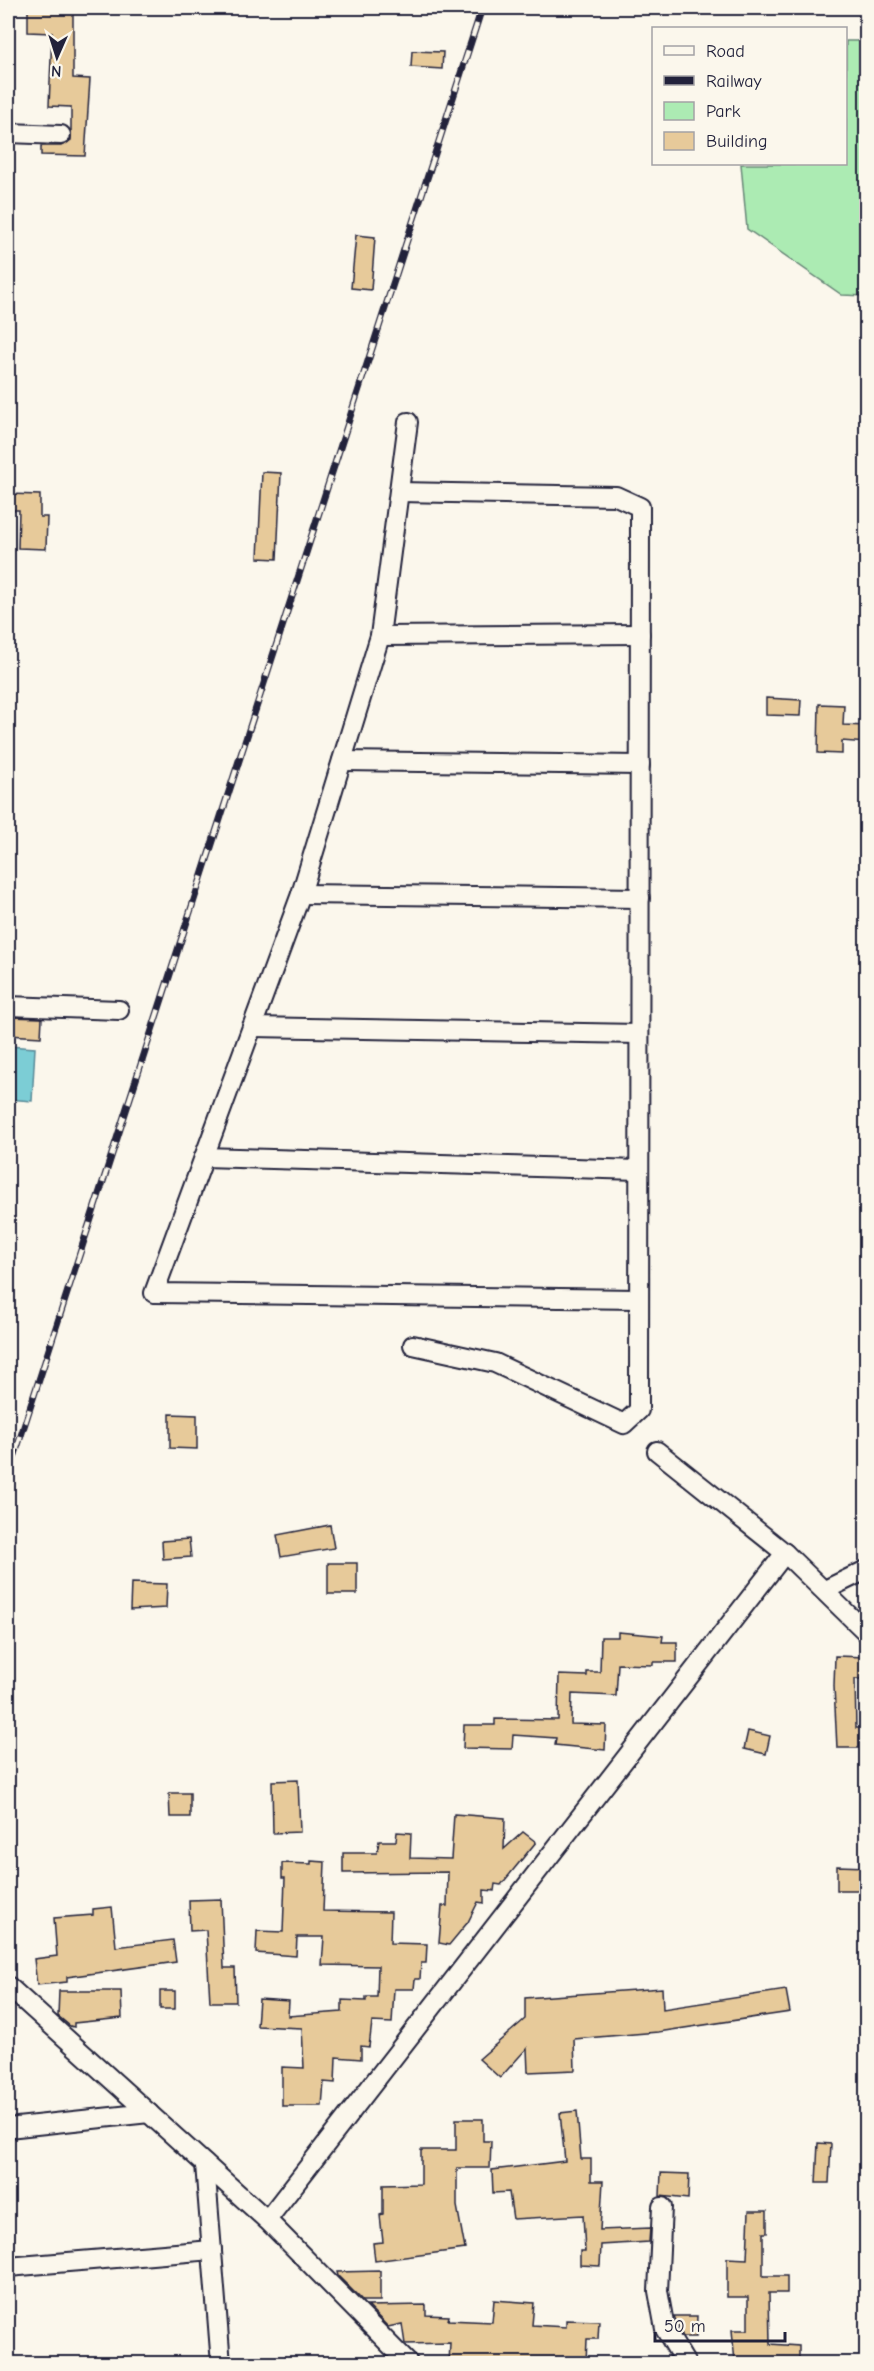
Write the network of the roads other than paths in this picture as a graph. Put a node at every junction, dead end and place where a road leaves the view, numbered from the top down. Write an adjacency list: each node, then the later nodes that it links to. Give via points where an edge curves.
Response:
1 (8, 133): 2 (street)
2 (60, 135)
3 (408, 422): 4 (street)
4 (399, 492): 5 (street, via 616,496 640,507); 6 (street)
5 (640, 634): 6 (street); 8 (street)
6 (380, 636): 7 (street)
7 (342, 761): 8 (street); 9 (street)
8 (640, 765): 10 (street)
9 (301, 894): 10 (street); 13 (street)
10 (640, 898): 14 (street)
11 (8, 1005): 12 (street)
12 (119, 1010)
13 (252, 1028): 14 (street); 15 (street)
14 (639, 1034): 16 (street)
15 (204, 1156): 16 (street); 17 (street, via 153,1293)
16 (639, 1170): 17 (street)
17 (639, 1299): 18 (street, via 639,1410 624,1424 495,1363)
18 (413, 1345)
19 (657, 1450): 20 (street)
20 (785, 1553): 22 (street); 29 (street)
21 (867, 1570): 22 (street)
22 (825, 1590): 23 (street)
23 (867, 1632)
24 (8, 1986): 25 (street)
25 (149, 2114): 26 (street); 27 (street)
26 (8, 2128)
27 (206, 2164): 29 (street); 30 (street)
28 (662, 2207): 34 (street, via 658,2291 665,2329)
29 (267, 2220): 33 (street)
30 (212, 2250): 31 (street); 32 (street)
31 (8, 2267)
32 (221, 2364)
33 (410, 2364)
34 (686, 2364)

